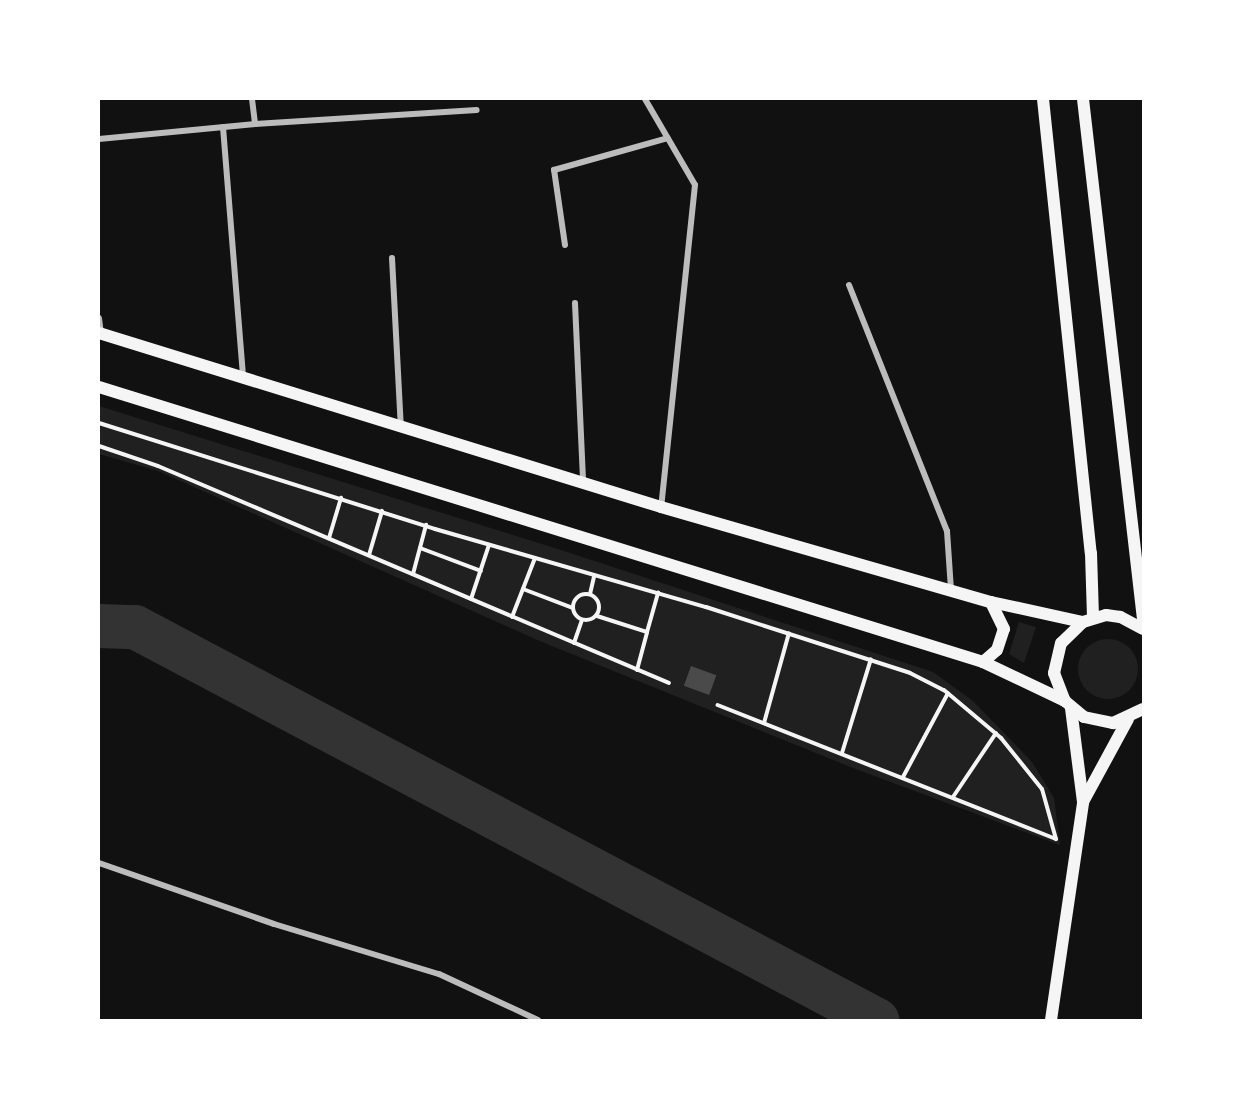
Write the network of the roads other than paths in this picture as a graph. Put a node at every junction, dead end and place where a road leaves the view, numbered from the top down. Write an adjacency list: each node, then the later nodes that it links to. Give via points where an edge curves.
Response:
1 (252, 99): 6 (street)
2 (645, 99): 8 (street)
3 (1043, 99): 24 (main road, via 1091,553)
4 (1083, 99): 23 (main road)
5 (477, 110): 6 (street)
6 (255, 124): 7 (street)
7 (223, 127): 9 (street); 16 (street)
8 (668, 138): 10 (street, via 554,170); 20 (street, via 694,185)
9 (99, 139)
10 (565, 245)
11 (392, 258): 18 (street)
12 (849, 285): 21 (street, via 947,531)
13 (575, 303): 19 (street)
14 (99, 318): 15 (street)
15 (100, 333): 16 (main road)
16 (244, 381): 18 (main road)
17 (99, 387): 26 (main road)
18 (401, 429): 19 (main road)
19 (583, 483): 20 (main road)
20 (661, 507): 21 (main road)
21 (951, 591): 22 (main road)
22 (991, 602): 24 (main road); 26 (main road, via 1004,629 997,650)
23 (1143, 619)
24 (1088, 620): 25 (main road, via 1120,617); 27 (main road, via 1070,631 1056,657 1056,681)
25 (1143, 629)
26 (983, 662): 27 (main road)
27 (1068, 705): 29 (main road, via 1098,722); 30 (main road)
28 (1142, 711): 29 (main road)
29 (1128, 719): 30 (main road)
30 (1083, 802): 33 (main road)
31 (99, 863): 32 (street, via 274,924 439,974)
32 (538, 1020)
33 (1051, 1020)

